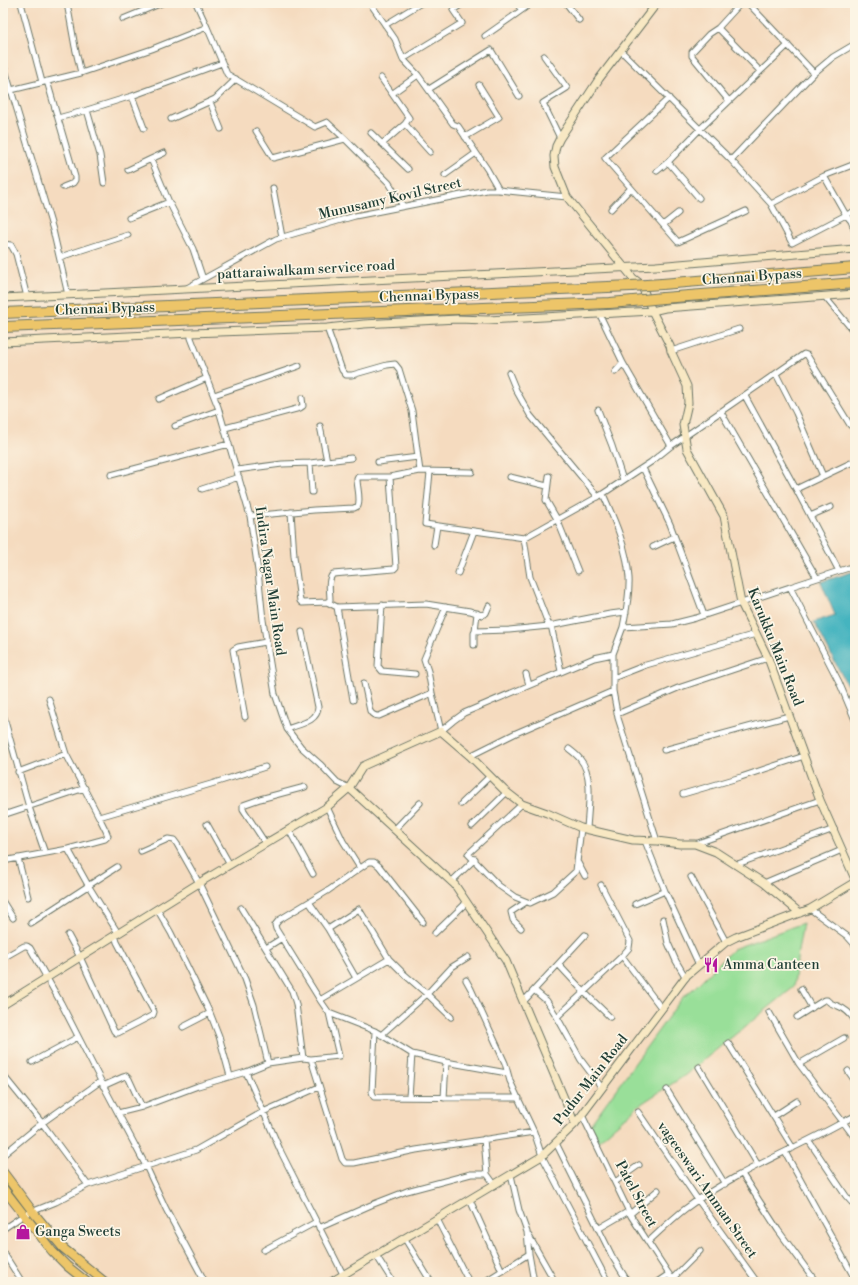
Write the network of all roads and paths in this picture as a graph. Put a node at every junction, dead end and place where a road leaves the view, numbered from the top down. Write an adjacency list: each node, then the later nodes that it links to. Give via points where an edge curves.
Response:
1 (21, 3): 34 (street)
2 (68, 3): 30 (street)
3 (162, 3): 15 (street)
4 (196, 3): 18 (street)
5 (370, 3): 17 (street)
6 (421, 3): 17 (street)
7 (464, 3): 25 (street, via 453,10 462,23)
8 (516, 3): 14 (street)
9 (532, 3): 14 (street)
10 (566, 3): 16 (street)
11 (741, 3): 19 (street)
12 (748, 3): 22 (street)
13 (654, 4): 23 (street, Karukku Main Road)
14 (522, 10): 20 (street)
15 (123, 19)
16 (578, 20)
17 (384, 25): 25 (street, via 395,39)
18 (207, 27): 26 (street); 30 (street)
19 (718, 28): 28 (street); 43 (street, via 691,54)
20 (485, 36)
21 (855, 44): 29 (street)
22 (788, 46): 28 (street); 29 (street)
23 (621, 50): 42 (street); 55 (street, Karukku Main Road)
24 (544, 56): 55 (street, via 567,88 543,103)
25 (403, 58): 31 (street)
26 (222, 63): 33 (street, via 227,74); 40 (street)
27 (3, 64): 37 (street)
28 (760, 71): 43 (street)
29 (814, 73): 62 (street)
30 (81, 74): 34 (street)
31 (418, 75): 36 (street); 39 (street)
32 (381, 78): 39 (street)
33 (236, 80): 44 (street); 56 (street, via 315,127 327,122)
34 (45, 82): 37 (street); 46 (street)
35 (479, 85): 54 (street, via 499,117)
36 (429, 89): 41 (street, via 491,50); 54 (street)
37 (11, 91): 38 (street); 92 (street)
38 (3, 92)
39 (393, 93): 48 (street, via 409,118)
40 (132, 96): 45 (street); 49 (street)
41 (519, 96)
42 (669, 98): 50 (street); 73 (street, via 605,158)
43 (730, 101): 50 (street)
44 (210, 102): 47 (street); 51 (street)
45 (87, 110): 46 (street); 70 (street, via 100,155)
46 (58, 118): 71 (street, via 75,177 73,184)
47 (171, 119)
48 (405, 124): 57 (street); 58 (street)
49 (144, 128)
50 (700, 128): 62 (street); 63 (street)
51 (221, 129)
52 (256, 131): 56 (street, via 273,158)
53 (371, 132): 57 (street)
54 (465, 137): 60 (street)
55 (560, 138): 75 (street, Karukku Main Road, via 554,156 555,167)
56 (344, 139): 79 (street, via 389,183)
57 (382, 144): 65 (street)
58 (430, 152)
59 (164, 153): 61 (street)
60 (476, 153): 68 (street); 74 (street)
61 (151, 159): 66 (street); 77 (street)
62 (731, 160): 78 (street)
63 (668, 162): 67 (street); 76 (street)
64 (855, 164): 69 (street)
65 (408, 169)
66 (128, 170)
67 (657, 171)
68 (445, 175)
69 (824, 176): 78 (street); 84 (street)
70 (104, 182)
71 (63, 187)
72 (273, 188): 89 (street)
73 (631, 188): 80 (street); 86 (street)
74 (499, 190): 75 (street, Munusamy Kovil Street); 79 (street, Munusamy Kovil Street)
75 (567, 197): 93 (street, Karukku Main Road)
76 (699, 198)
77 (169, 202): 85 (street); 95 (street, via 192,249)
78 (771, 204): 84 (street, via 792,243)
79 (403, 206): 89 (street, Munusamy Kovil Street, via 355,216)
80 (610, 209)
81 (746, 211): 86 (street, via 678,242)
82 (855, 211): 84 (street)
83 (678, 213): 86 (street)
84 (846, 215): 87 (street)
85 (129, 218)
86 (663, 225)
87 (855, 231)
88 (128, 235): 92 (street)
89 (282, 238): 95 (street, Munusamy Kovil Street)
90 (3, 244): 100 (street, via 12,244)
91 (855, 249): 93 (street, pattaraiwalkam service road)
92 (60, 257): 99 (street)
93 (625, 267): 97 (street, pattaraiwalkam service road); 103 (street, Karukku Main Road, via 641,284)
94 (855, 268): 104 (highway, Chennai Bypass, bridge, via 631,286)
95 (203, 279): 97 (street, Munusamy Kovil Street)
96 (855, 283): 106 (highway, Chennai Bypass, bridge, via 610,303)
97 (184, 289): 99 (street, pattaraiwalkam service road)
98 (855, 294): 101 (street)
99 (68, 295): 100 (street, pattaraiwalkam service road)
100 (27, 297): 102 (street, pattaraiwalkam service road)
101 (825, 297): 103 (street); 110 (street)
102 (3, 298)
103 (652, 311): 105 (street); 112 (street, Karukku Main Road)
104 (3, 313)
105 (599, 313): 107 (street); 113 (street)
106 (3, 327)
107 (327, 328): 109 (street); 133 (street, via 346,375 352,376 395,364 399,369 412,411)
108 (739, 329): 112 (street)
109 (191, 333): 111 (street); 118 (street, Indira Nagar Main Road)
110 (855, 333)
111 (3, 342)
112 (671, 350): 130 (street, Karukku Main Road, via 687,386 688,403 683,425)
113 (623, 363): 115 (street); 132 (street)
114 (299, 366): 119 (street)
115 (615, 372)
116 (509, 373): 155 (street, via 530,415)
117 (776, 374): 120 (street); 126 (street, via 806,354); 146 (street)
118 (207, 378): 119 (street, Indira Nagar Main Road); 122 (street)
119 (214, 394): 123 (street, Indira Nagar Main Road)
120 (744, 396): 125 (street); 153 (street)
121 (302, 398): 129 (street, via 302,407)
122 (159, 399)
123 (219, 410): 127 (street); 129 (street, Indira Nagar Main Road)
124 (598, 410): 150 (street)
125 (721, 412): 130 (street); 171 (street)
126 (850, 425)
127 (175, 426)
128 (320, 426): 135 (street)
129 (225, 428): 131 (street, Indira Nagar Main Road)
130 (685, 437): 132 (street); 174 (street, Karukku Main Road, via 687,449 724,516)
131 (229, 444): 140 (street, Indira Nagar Main Road); 144 (street)
132 (671, 446): 139 (street)
133 (418, 456): 136 (street); 141 (street)
134 (351, 458): 135 (street)
135 (327, 461): 138 (street)
136 (378, 462)
137 (855, 462): 146 (street)
138 (310, 463): 140 (street); 154 (street)
139 (643, 468): 150 (street); 163 (street)
140 (236, 470): 147 (street, Indira Nagar Main Road)
141 (420, 471): 142 (street); 148 (street)
142 (430, 472): 143 (street); 161 (street, via 426,524)
143 (472, 472)
144 (111, 476)
145 (549, 476): 151 (street)
146 (823, 476): 153 (street)
147 (239, 477): 152 (street); 158 (street, Indira Nagar Main Road)
148 (390, 477): 157 (street, via 357,478 359,503 354,508); 173 (street, via 396,568 333,574 330,580 330,600)
149 (510, 477): 151 (street)
150 (623, 480): 155 (street)
151 (548, 486): 160 (street, via 546,500)
152 (202, 489)
153 (796, 489): 159 (street)
154 (312, 492)
155 (601, 495): 160 (street); 179 (street, via 616,522 627,561 629,579)
156 (831, 507): 159 (street)
157 (291, 512): 158 (street); 173 (street, via 300,601)
158 (250, 516): 187 (street, Indira Nagar Main Road)
159 (810, 516): 169 (street)
160 (557, 519): 164 (street); 168 (street)
161 (437, 526): 162 (street); 165 (street)
162 (474, 531): 164 (street); 170 (street)
163 (674, 537): 166 (street); 181 (street)
164 (524, 538): 182 (street, via 530,577)
165 (434, 546)
166 (653, 547)
167 (855, 566): 169 (street)
168 (578, 571)
169 (839, 571): 171 (street)
170 (458, 573)
171 (817, 578): 172 (street)
172 (790, 587): 174 (street); 205 (street, via 839,682)
173 (327, 602): 177 (street)
174 (741, 603): 181 (street); 186 (street, Karukku Main Road)
175 (382, 605): 177 (street); 178 (street, via 426,604); 192 (street, via 378,666 382,671)
176 (489, 606): 180 (street, via 486,614)
177 (337, 607): 200 (street)
178 (446, 607): 180 (street); 198 (street, via 424,659)
179 (626, 612): 182 (street); 183 (street)
180 (477, 613): 184 (street)
181 (704, 615): 183 (street, via 672,624)
182 (550, 625): 184 (street); 191 (street)
183 (623, 627): 189 (street)
184 (475, 631): 188 (street)
185 (302, 632): 206 (street, via 318,713 313,719)
186 (756, 634): 190 (street, Karukku Main Road); 194 (street, via 646,665)
187 (266, 642): 204 (street, via 233,650); 206 (street, Indira Nagar Main Road, via 275,694)
188 (474, 645)
189 (613, 654): 191 (street, via 598,656); 194 (street)
190 (768, 658): 202 (street, via 678,688); 203 (street, Karukku Main Road)
191 (561, 671): 196 (street)
192 (416, 674)
193 (526, 674): 196 (street)
194 (613, 678): 197 (street)
195 (364, 683): 198 (street, via 370,711 375,716)
196 (529, 685): 207 (street, via 464,713)
197 (613, 691): 202 (street); 211 (street)
198 (432, 693): 207 (street)
199 (49, 699): 210 (street)
200 (353, 700)
201 (3, 714): 214 (street)
202 (617, 714): 236 (street)
203 (789, 716): 209 (street); 212 (street, Karukku Main Road)
204 (245, 717)
205 (855, 720)
206 (287, 729): 218 (street, Indira Nagar Main Road, via 301,747 337,782)
207 (441, 731): 211 (street); 218 (street, via 363,766)
208 (569, 749): 231 (street, via 581,760 587,772 589,784)
209 (664, 750)
210 (66, 754): 214 (street); 217 (street)
211 (470, 756): 215 (street)
212 (804, 756): 220 (street); 221 (street, Karukku Main Road)
213 (265, 767): 228 (street)
214 (18, 772): 225 (street)
215 (490, 776): 219 (street); 223 (street)
216 (305, 787): 237 (street, via 243,805 243,809)
217 (85, 788): 225 (street); 228 (street)
218 (349, 788): 226 (street); 234 (street)
219 (506, 792): 224 (street); 230 (street)
220 (683, 794)
221 (820, 800): 232 (street, Karukku Main Road); 238 (street)
222 (420, 803): 234 (street)
223 (461, 804)
224 (522, 804): 231 (street); 244 (street, via 468,854)
225 (29, 807): 227 (street); 242 (street)
226 (327, 807): 233 (street); 250 (street, via 343,841)
227 (3, 815)
228 (99, 817): 239 (street, via 108,836)
229 (207, 824): 247 (street)
230 (472, 826)
231 (584, 828): 235 (street); 246 (street)
232 (834, 829): 240 (street, Karukku Main Road); 248 (street)
233 (289, 830): 237 (street); 251 (street)
234 (394, 830): 255 (street)
235 (645, 841): 236 (street); 260 (street)
236 (657, 841): 238 (street)
237 (266, 844): 247 (street)
238 (695, 844): 248 (street, via 716,852)
239 (68, 849): 242 (street); 258 (street)
240 (842, 850): 254 (street, Karukku Main Road); 256 (street)
241 (141, 851): 257 (street, via 168,839 174,840)
242 (46, 853): 243 (street)
243 (18, 858): 245 (street); 261 (street)
244 (475, 859): 255 (street); 264 (street, via 498,885 515,898)
245 (3, 861)
246 (578, 862): 252 (street); 264 (street, via 576,871 553,892 530,903)
247 (230, 865): 257 (street)
248 (736, 865): 256 (street)
249 (117, 867): 258 (street)
250 (360, 868): 263 (street); 273 (street, via 369,862 379,866)
251 (314, 874)
252 (585, 876)
253 (691, 876): 282 (street)
254 (855, 880): 269 (street, Pudur Main Road)
255 (452, 882): 265 (street)
256 (764, 882): 270 (street)
257 (199, 883): 268 (street); 324 (street, via 246,979)
258 (88, 885): 274 (street); 278 (street)
259 (601, 885): 285 (street, via 630,941 629,948)
260 (665, 891): 266 (street); 291 (street)
261 (28, 896)
262 (3, 902): 271 (street)
263 (309, 902): 276 (street); 281 (street, via 276,923)
264 (526, 902): 275 (street, via 511,912 513,920)
265 (466, 903): 277 (street); 301 (street, via 506,961)
266 (635, 904)
267 (241, 908): 284 (street)
268 (157, 909): 278 (street); 306 (street, via 171,932)
269 (810, 909): 270 (street, Pudur Main Road); 283 (street)
270 (800, 913): 282 (street, Pudur Main Road)
271 (13, 918)
272 (663, 919): 294 (street, via 668,943)
273 (423, 922)
274 (31, 923)
275 (522, 928)
276 (328, 929): 289 (street, via 360,909); 293 (street)
277 (435, 933)
278 (116, 934): 286 (street); 286 (street, via 117,942 153,1009 153,1014 116,1033)
279 (585, 934): 290 (street)
280 (68, 935): 286 (street)
281 (282, 938): 284 (street); 300 (street)
282 (726, 942): 291 (street, Pudur Main Road)
283 (854, 942)
284 (266, 948): 320 (street, via 292,991)
285 (622, 956): 298 (street); 304 (street)
286 (80, 957): 292 (street)
287 (468, 957): 299 (street, via 452,967)
288 (3, 958): 292 (street, via 24,946 28,947)
289 (389, 958): 293 (street); 299 (street)
290 (558, 964): 297 (street); 298 (street)
291 (699, 965): 294 (street, Pudur Main Road)
292 (47, 977): 302 (street); 316 (street)
293 (356, 978): 300 (street)
294 (686, 978): 304 (street, Pudur Main Road)
295 (466, 980): 329 (street)
296 (801, 989): 303 (street)
297 (534, 990): 301 (street); 309 (street, via 547,1001)
298 (584, 992): 309 (street); 310 (street)
299 (427, 994): 308 (street); 315 (street)
300 (320, 1000): 307 (street)
301 (523, 1002): 350 (street)
302 (3, 1004)
303 (812, 1008): 311 (street); 312 (street, via 827,1000 830,1004 846,1010)
304 (662, 1009): 335 (street, Pudur Main Road)
305 (769, 1012): 325 (street)
306 (210, 1013): 313 (street); 331 (street)
307 (329, 1013): 314 (street); 321 (street, via 339,1056)
308 (451, 1017)
309 (557, 1017): 335 (street, via 581,1060)
310 (610, 1017)
311 (797, 1017)
312 (855, 1021)
313 (183, 1027)
314 (375, 1031): 315 (street); 337 (street, via 372,1092 374,1097)
315 (381, 1035): 319 (street)
316 (78, 1037): 322 (street); 333 (street)
317 (844, 1038): 325 (street)
318 (728, 1043): 346 (street)
319 (412, 1054): 323 (street); 337 (street)
320 (303, 1058): 321 (street); 324 (street)
321 (310, 1059): 334 (street)
322 (32, 1062)
323 (446, 1062): 329 (street); 338 (street)
324 (268, 1063): 328 (street)
325 (799, 1064): 348 (street)
326 (699, 1067): 361 (street)
327 (848, 1071): 332 (street)
328 (246, 1072): 331 (street); 342 (street)
329 (507, 1073): 339 (street)
330 (3, 1075): 349 (street)
331 (230, 1076): 341 (street)
332 (855, 1081)
333 (102, 1083): 341 (street, via 126,1076); 344 (street); 349 (street)
334 (319, 1087): 342 (street); 353 (street, via 345,1163)
335 (602, 1088): 345 (street, Pudur Main Road)
336 (667, 1090): 368 (street)
337 (409, 1097): 338 (street)
338 (444, 1098): 339 (street)
339 (519, 1098): 351 (street)
340 (797, 1101): 346 (street)
341 (142, 1107): 344 (street)
342 (263, 1112): 362 (street, via 196,1150); 380 (street, via 280,1152)
343 (638, 1112): 374 (street, vageeswari Amman Street)
344 (118, 1113): 362 (street)
345 (582, 1115): 350 (street, Pudur Main Road); 367 (street, Patel Street)
346 (774, 1116): 356 (street)
347 (855, 1116): 348 (street)
348 (843, 1122): 352 (street); 354 (street)
349 (42, 1123): 358 (street); 369 (street)
350 (576, 1124): 355 (street, Pudur Main Road)
351 (534, 1132): 353 (street); 359 (street)
352 (855, 1138)
353 (484, 1139): 364 (street)
354 (809, 1141): 356 (street); 375 (street)
355 (556, 1143): 359 (street, Pudur Main Road); 383 (street)
356 (793, 1148): 357 (street)
357 (784, 1152): 361 (street); 395 (street)
358 (3, 1155)
359 (542, 1156): 366 (street, Pudur Main Road); 408 (street)
360 (639, 1165): 367 (street)
361 (758, 1165): 365 (street)
362 (146, 1166): 369 (street); 399 (street)
363 (3, 1172): 376 (main road)
364 (487, 1174): 370 (street); 381 (street, via 471,1174 407,1191)
365 (742, 1174): 368 (street); 412 (street)
366 (511, 1175): 370 (street, Pudur Main Road); 384 (street)
367 (615, 1182): 377 (street, Patel Street)
368 (724, 1184): 374 (street)
369 (88, 1185): 376 (street)
370 (495, 1185): 373 (street, Pudur Main Road)
371 (3, 1188): 378 (main road)
372 (658, 1190): 377 (street)
373 (470, 1200): 379 (street, Pudur Main Road); 392 (street)
374 (698, 1200): 386 (street, via 684,1209); 411 (street, vageeswari Amman Street)
375 (855, 1206)
376 (33, 1212): 378 (street); 398 (main road, via 63,1248)
377 (629, 1212): 383 (street); 386 (street, Patel Street)
378 (24, 1216): 382 (street); 397 (main road, via 52,1251)
379 (438, 1219): 385 (street, Pudur Main Road); 404 (street)
380 (316, 1222): 381 (street); 387 (street)
381 (319, 1228): 393 (street)
382 (3, 1229)
383 (598, 1229): 409 (street)
384 (527, 1232): 390 (street); 407 (street)
385 (404, 1238): 391 (street, Pudur Main Road); 403 (street)
386 (648, 1242): 394 (street, Patel Street)
387 (264, 1250)
388 (700, 1251): 394 (street)
389 (3, 1252): 396 (street)
390 (529, 1254): 392 (street); 406 (street)
391 (376, 1255): 393 (street, Pudur Main Road); 402 (street)
392 (502, 1271): 405 (street)
393 (343, 1275): 400 (street, Pudur Main Road); 401 (street)
394 (672, 1278): 410 (street)
395 (855, 1278)
396 (22, 1282)
397 (87, 1282)
398 (105, 1282)
399 (206, 1282)
400 (331, 1282)
401 (347, 1282)
402 (393, 1282)
403 (431, 1282)
404 (469, 1282)
405 (484, 1282)
406 (534, 1282)
407 (555, 1282)
408 (608, 1282)
409 (628, 1282)
410 (657, 1282)
411 (757, 1282)
412 (816, 1282)

